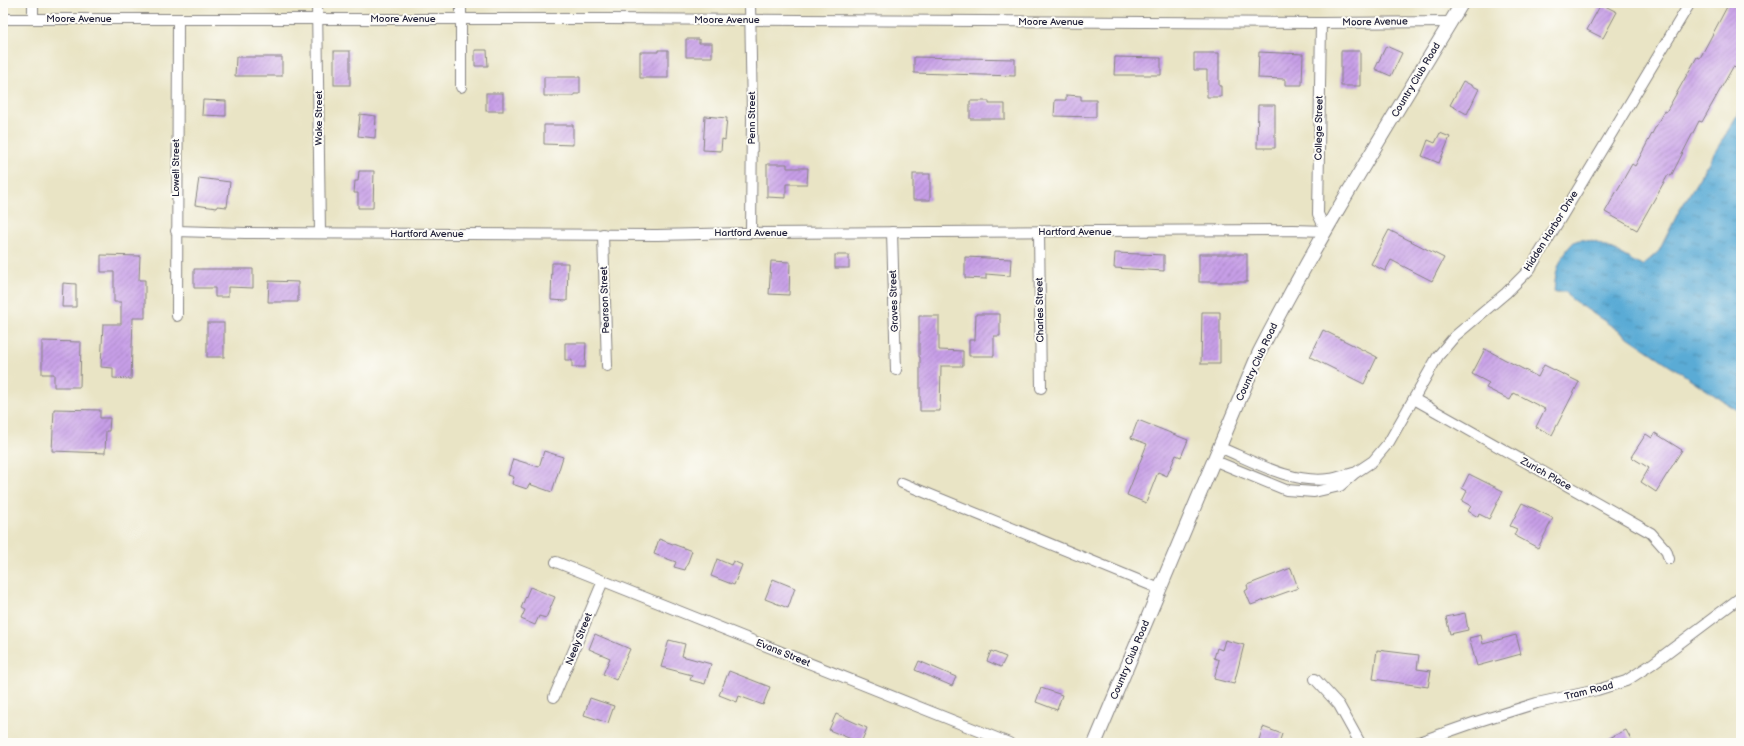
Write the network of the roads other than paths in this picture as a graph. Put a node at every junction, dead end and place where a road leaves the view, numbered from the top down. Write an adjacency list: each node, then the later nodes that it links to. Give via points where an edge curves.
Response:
1 (33, 3): 10 (street)
2 (317, 3): 8 (street, Wake Street)
3 (461, 3): 9 (street)
4 (750, 3): 12 (street, Penn Street)
5 (1462, 3): 13 (street, Country Club Road)
6 (1690, 3): 27 (street, Hidden Harbor Drive, via 1530,269 1455,336 1438,356)
7 (3, 19): 10 (street, Moore Avenue)
8 (318, 19): 9 (street, Moore Avenue); 11 (street, Moore Avenue); 20 (street, Wake Street)
9 (460, 19): 12 (street, Moore Avenue); 15 (street)
10 (33, 20): 11 (street, Moore Avenue)
11 (178, 20): 16 (street, Lowell Street)
12 (750, 20): 14 (street, Moore Avenue); 21 (street, Penn Street)
13 (1451, 22): 14 (street, Moore Avenue); 17 (street, Country Club Road)
14 (1321, 23): 17 (street, College Street, via 1318,214)
15 (461, 87)
16 (176, 231): 20 (street, Hartford Avenue); 23 (street, Lowell Street)
17 (1326, 231): 19 (street, Hartford Avenue); 28 (street, Country Club Road, via 1284,303)
18 (892, 232): 19 (street, Hartford Avenue); 21 (street, Hartford Avenue); 25 (street, Graves Street)
19 (1039, 232): 26 (street, Charles Street)
20 (320, 233): 22 (street, Hartford Avenue)
21 (751, 233): 22 (street, Hartford Avenue)
22 (603, 234): 24 (street, Pearson Street)
23 (177, 316)
24 (607, 366)
25 (896, 370)
26 (1041, 388)
27 (1414, 399): 30 (street, Hidden Harbor Drive, via 1389,442 1373,460); 32 (street, Zurich Place, via 1651,533 1666,550)
28 (1219, 447): 29 (street, Country Club Road); 30 (street, Hidden Harbor Drive, via 1289,476 1329,479)
29 (1213, 460): 30 (street, Hidden Harbor Drive, via 1286,490 1314,492 1340,486); 35 (street, Country Club Road)
30 (1355, 473)
31 (902, 483): 35 (street)
32 (1669, 559)
33 (556, 562): 34 (street, Evans Street)
34 (603, 581): 38 (street, Neely Street); 39 (street, Evans Street)
35 (1160, 589): 40 (street, Country Club Road)
36 (1741, 597): 42 (street, Tram Road, via 1626,681 1537,703)
37 (1315, 679): 41 (street, via 1339,705)
38 (554, 696)
39 (1009, 743)
40 (1095, 743)
41 (1360, 743)
42 (1416, 743)

